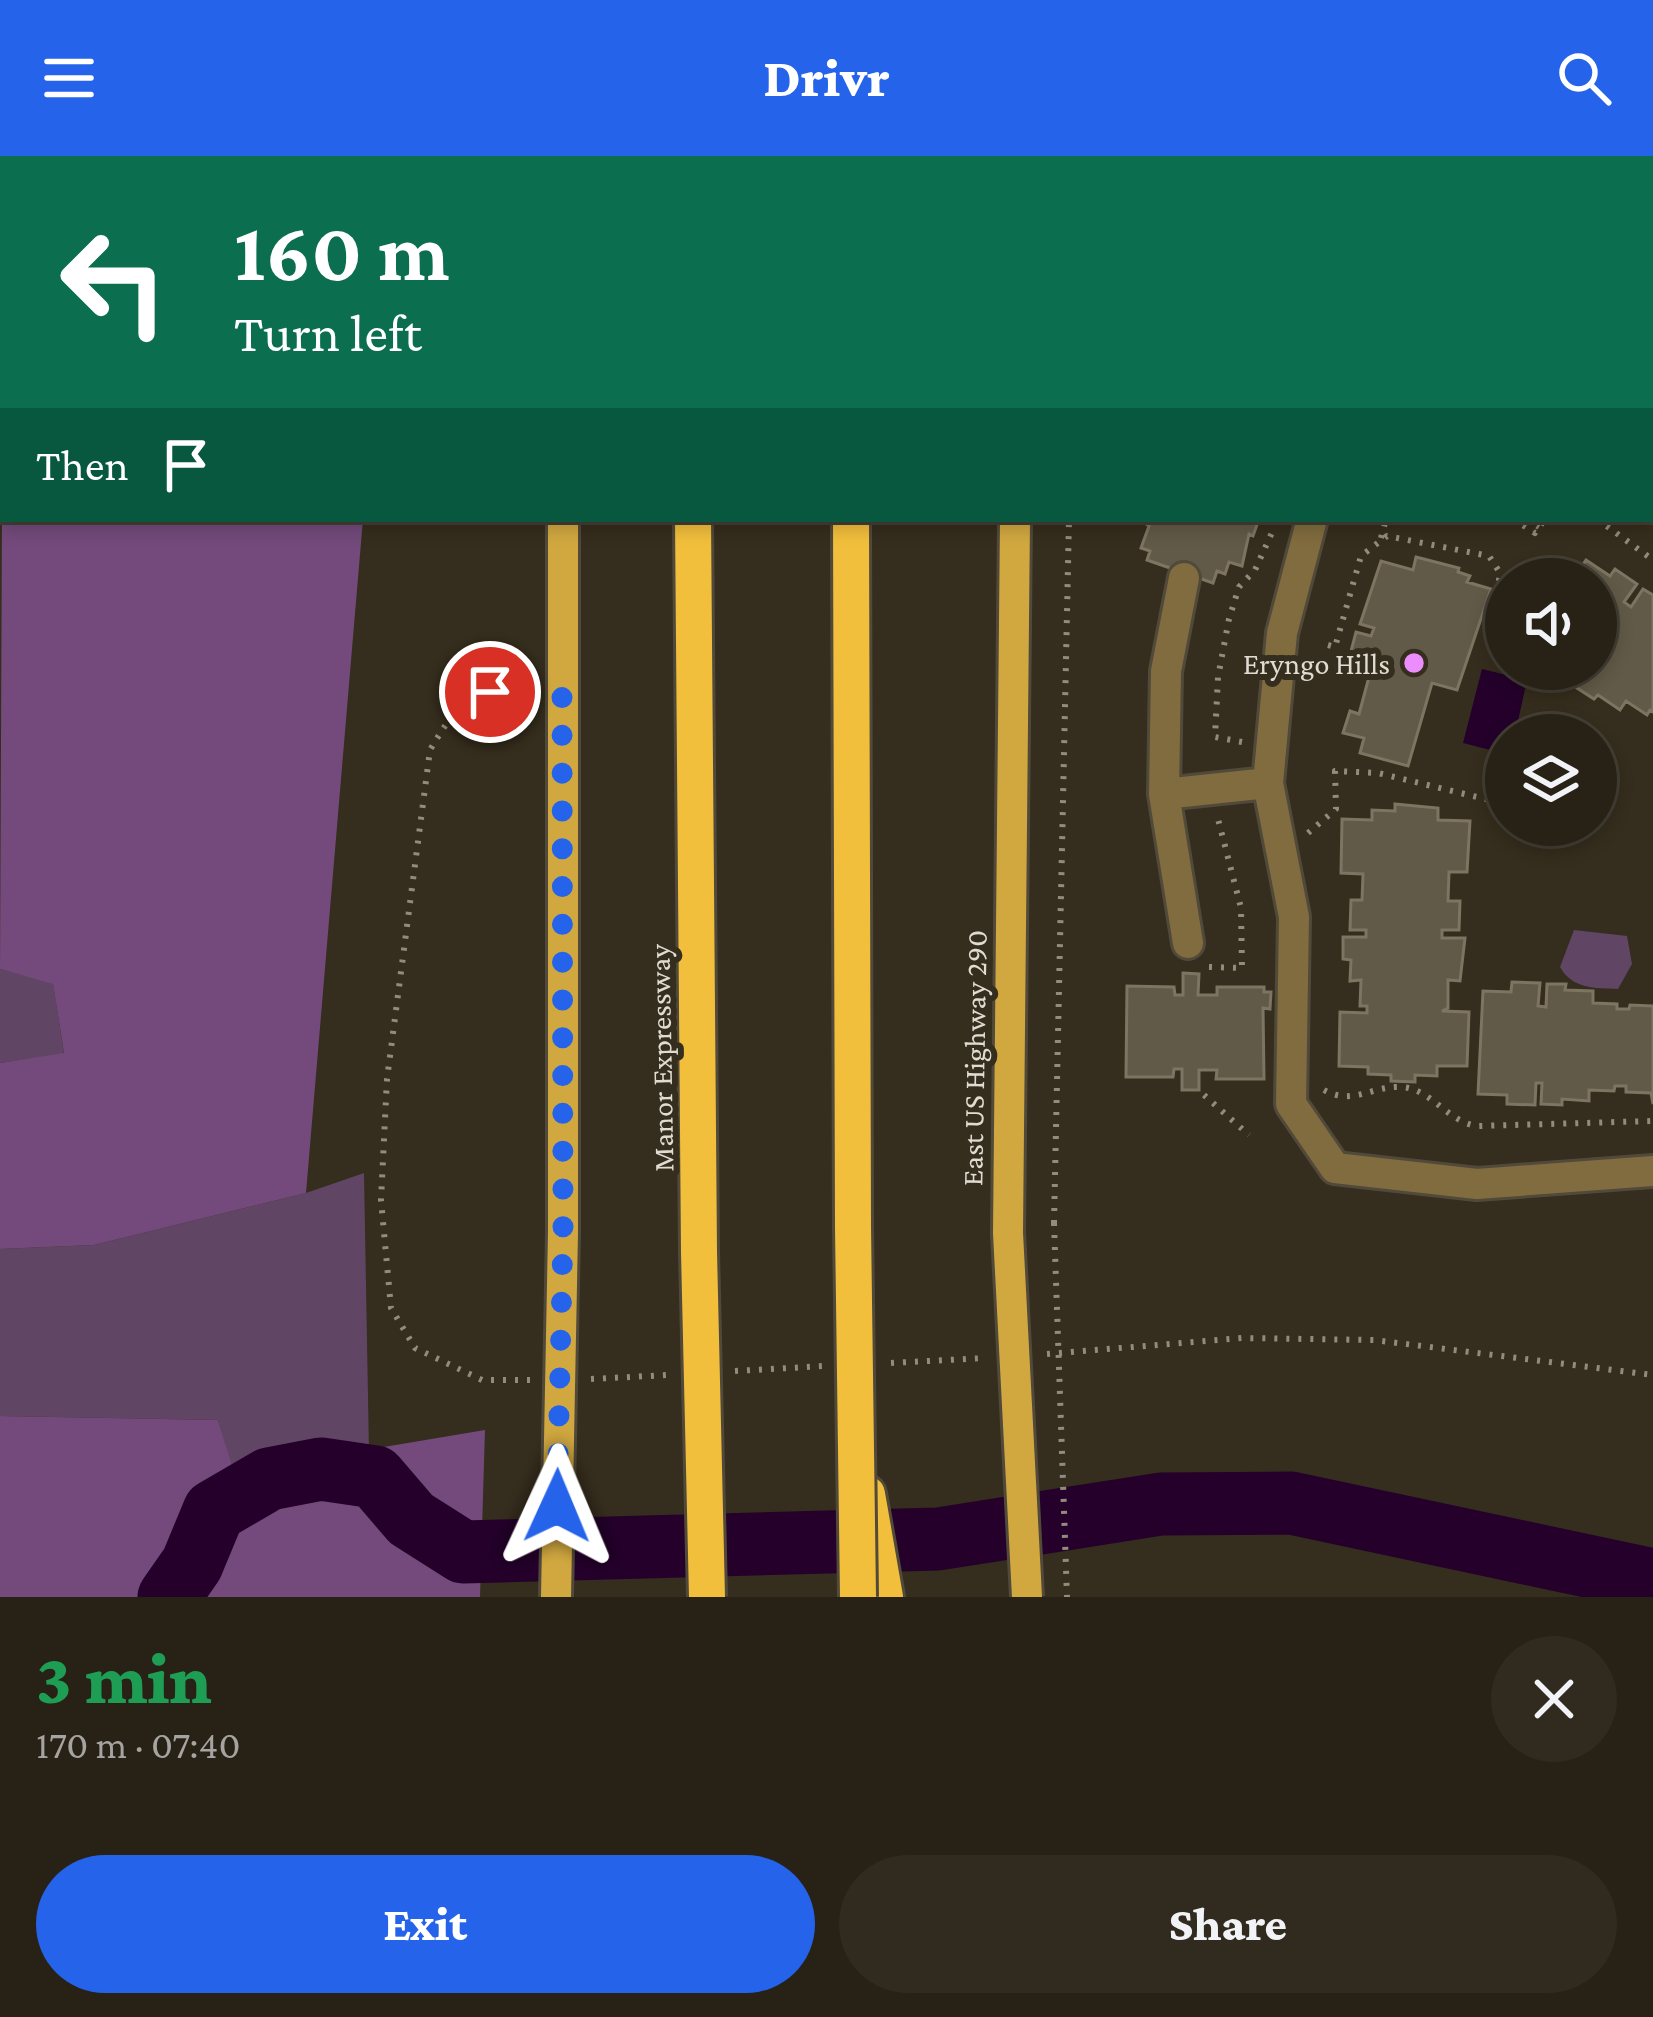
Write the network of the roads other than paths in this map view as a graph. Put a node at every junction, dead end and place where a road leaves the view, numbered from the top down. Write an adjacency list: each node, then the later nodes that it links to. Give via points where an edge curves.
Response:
1 (563, 522): 12 (main road, bridge)
2 (693, 522): 13 (highway, Manor Expressway, bridge)
3 (850, 522): 11 (highway, bridge)
4 (1015, 522): 16 (main road, East US Highway 290, bridge, via 1009,1233)
5 (1311, 522): 7 (lane, via 1282,633)
6 (1184, 578): 8 (lane, via 1166,671)
7 (1268, 783): 8 (lane); 10 (lane, via 1294,917 1291,1104 1335,1168 1477,1184)
8 (1164, 794): 9 (lane)
9 (1194, 955)
10 (1653, 1171)
11 (856, 1425): 14 (highway, bridge); 15 (highway, bridge)
12 (556, 1597)
13 (707, 1597)
14 (858, 1597)
15 (885, 1597)
16 (1027, 1597)

